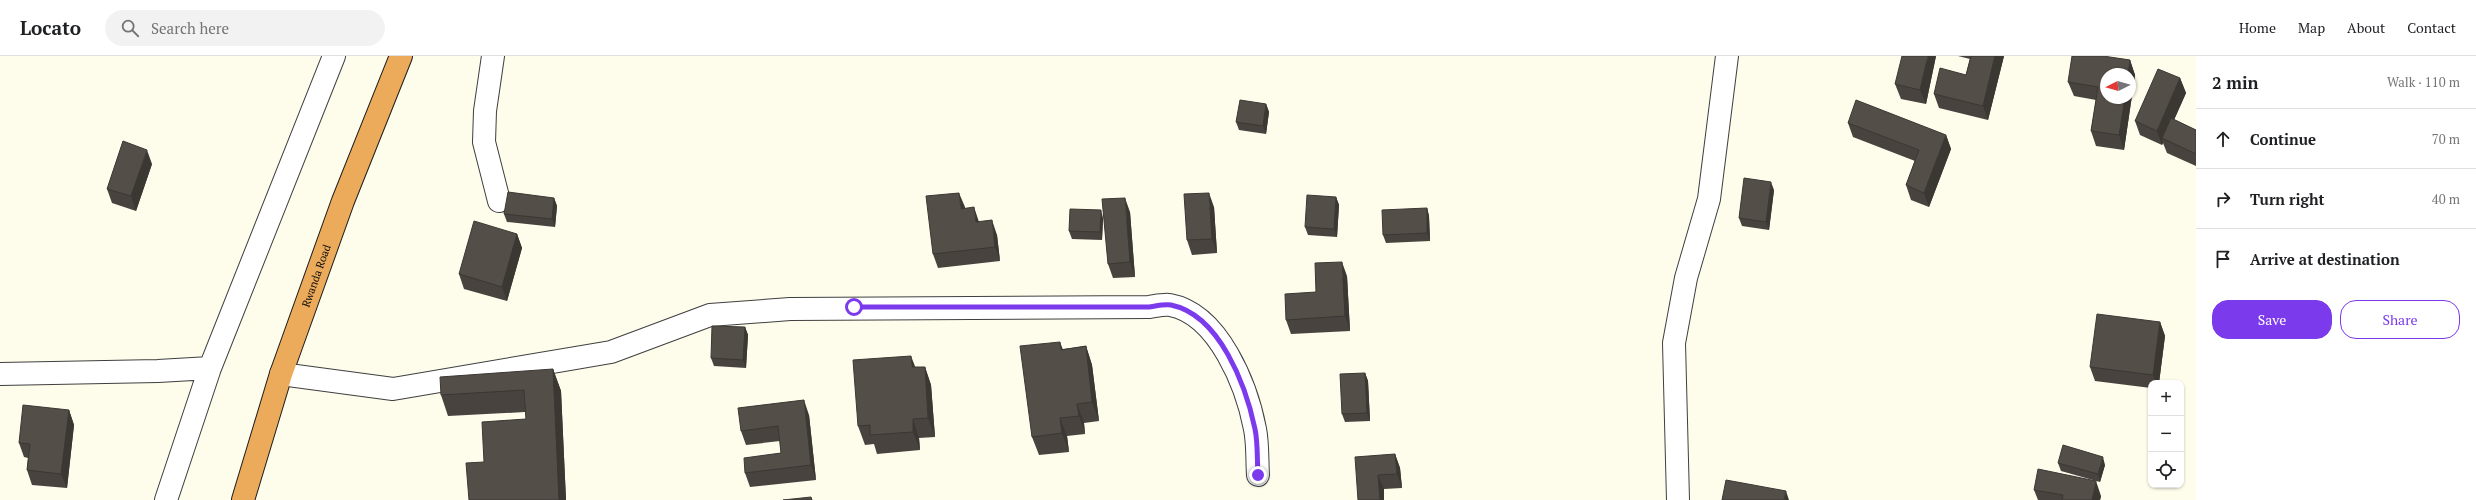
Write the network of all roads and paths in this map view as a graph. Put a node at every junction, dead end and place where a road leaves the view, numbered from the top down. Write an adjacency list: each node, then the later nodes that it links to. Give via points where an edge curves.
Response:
1 (334, 56): 6 (street)
2 (401, 56): 8 (highway, Rwanda Road, via 343,201)
3 (493, 56): 5 (street, via 485,111 484,142)
4 (1727, 56): 12 (street, via 1709,199 1686,278 1674,343)
5 (499, 201)
6 (210, 368): 7 (street); 10 (street)
7 (0, 374)
8 (281, 374): 9 (street, via 392,389 611,352 710,315 790,309 1170,305 1203,322 1229,356 1244,386 1256,430); 11 (highway, Rwanda Road)
9 (1258, 475)
10 (166, 500)
11 (244, 500)
12 (1678, 500)

